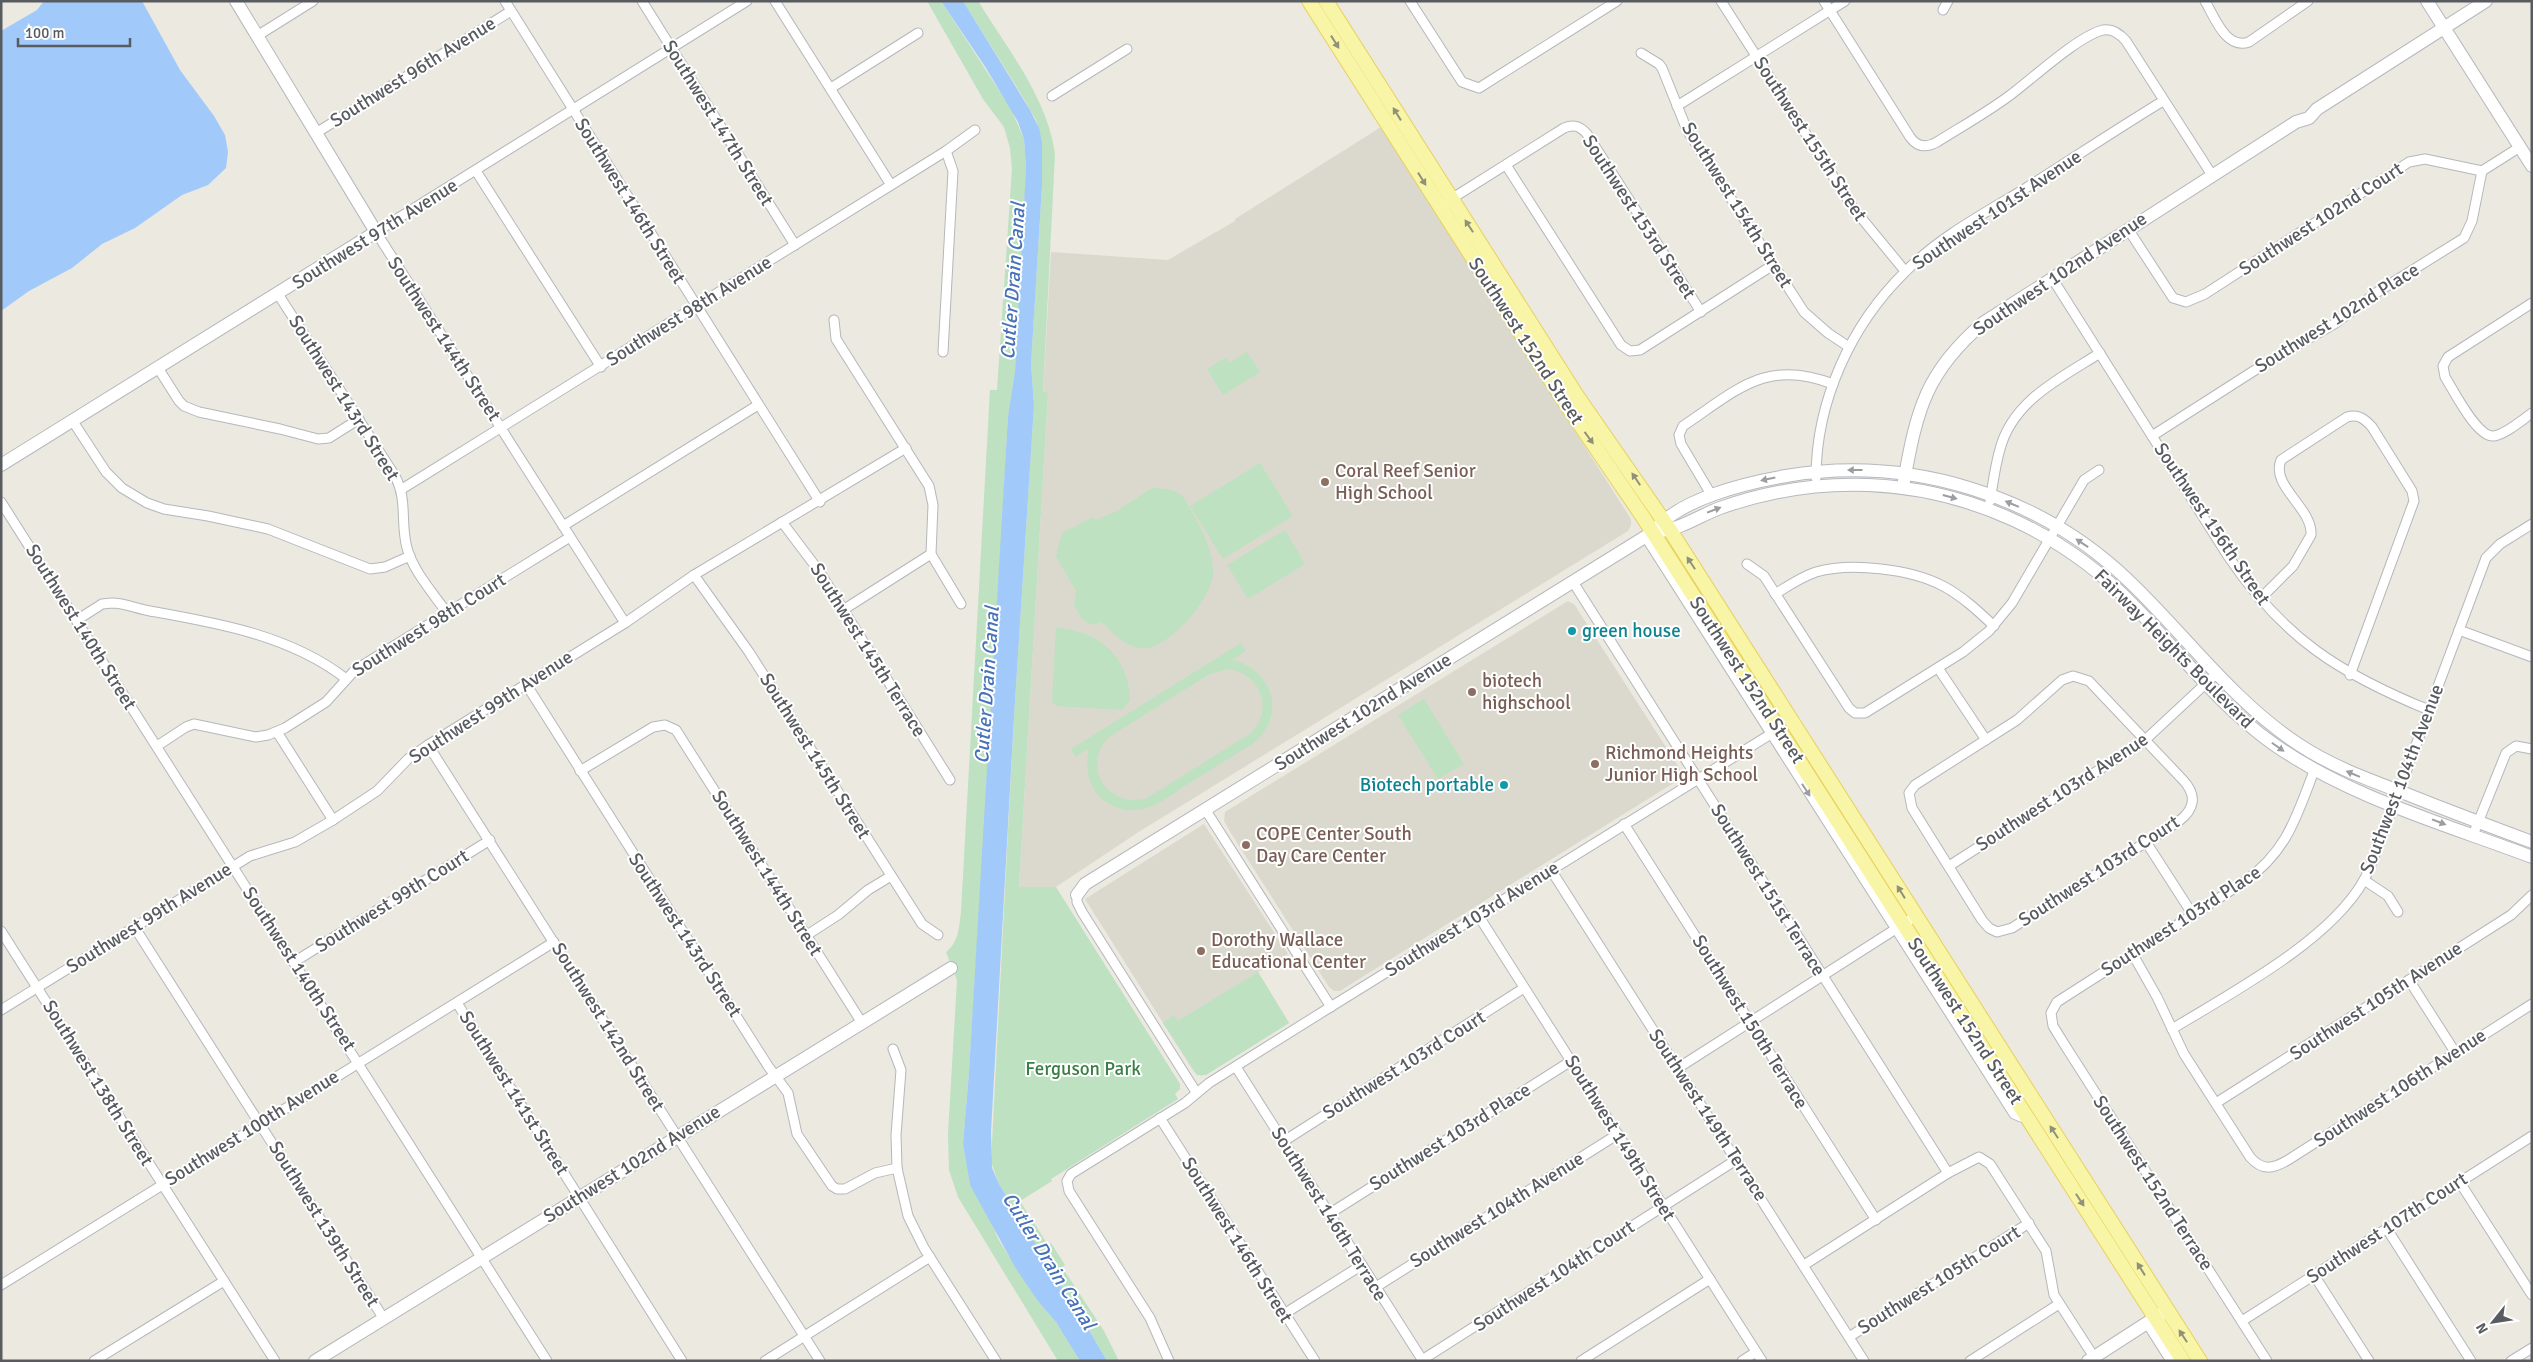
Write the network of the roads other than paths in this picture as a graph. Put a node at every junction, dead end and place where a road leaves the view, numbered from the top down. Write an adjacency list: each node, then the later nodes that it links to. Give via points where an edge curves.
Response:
1 (236, 1): 22 (street, Southwest 144th Street)
2 (313, 1): 22 (street)
3 (505, 1): 18 (street, Southwest 146th Street)
4 (642, 1): 23 (street, Southwest 147th Street)
5 (747, 1): 23 (street, Southwest 97th Avenue)
6 (775, 1): 27 (street)
7 (1309, 1): 42 (main road, Southwest 152nd Street, one-way to 42)
8 (1326, 1): 42 (main road, Southwest 152nd Street, one-way to 8)
9 (1410, 1): 10 (street, via 1460,78 1474,88 1483,87)
10 (1617, 1)
11 (1722, 1): 26 (street, Southwest 155th Street)
12 (1824, 1): 19 (street)
13 (1846, 1): 19 (street)
14 (2205, 1): 15 (street, via 2226,36 2239,44 2249,42)
15 (2308, 1)
16 (2428, 1): 20 (street)
17 (2486, 1): 20 (street, Southwest 102nd Avenue)
18 (511, 11): 31 (street, Southwest 146th Street); 33 (street, Southwest 96th Avenue)
19 (1830, 11): 26 (street); 29 (street, via 1910,137 1920,146 1938,142 2003,100 2086,38 2109,29 2124,39)
20 (2444, 27): 34 (street); 40 (street, Southwest 102nd Avenue, via 2309,118 2296,122)
21 (918, 33): 27 (street)
22 (257, 36): 33 (street, Southwest 144th Street)
23 (670, 49): 31 (street, Southwest 97th Avenue); 45 (street, Southwest 147th Street)
24 (1127, 49): 28 (street)
25 (1641, 53): 30 (street, Southwest 154th Street, via 1662,68)
26 (1757, 57): 30 (street); 47 (street, Southwest 155th Street, via 1863,221)
27 (831, 88): 41 (street)
28 (1052, 96)
29 (2163, 101): 40 (street); 47 (street, Southwest 101st Avenue, via 1955,233)
30 (1677, 106): 46 (street, Southwest 154th Street, via 1688,130)
31 (572, 111): 38 (street, Southwest 97th Avenue); 51 (street, Southwest 146th Street)
32 (975, 130): 35 (street, Southwest 98th Avenue)
33 (316, 133): 44 (street, Southwest 144th Street)
34 (2520, 147): 37 (street); 39 (street)
35 (946, 151): 41 (street, Southwest 98th Avenue); 55 (street, via 953,171)
36 (1506, 165): 42 (street); 52 (street, Southwest 153rd Street, via 1564,128 1574,126 1588,134); 52 (street, via 1620,345 1630,351 1640,350)
37 (2532, 166)
38 (476, 171): 44 (street, Southwest 97th Avenue); 57 (street)
39 (2482, 171): 43 (street, Southwest 102nd Court, via 2424,159 2409,162 2189,302 2175,299 2166,289); 65 (street, Southwest 102nd Place, via 2472,221 2464,238 2379,291 2326,329)
40 (2212, 175): 43 (street, Southwest 102nd Avenue)
41 (891, 185): 45 (street, Southwest 98th Avenue)
42 (1445, 203): 81 (main road, Southwest 152nd Street, one-way to 42); 84 (main road, Southwest 152nd Street, one-way to 84)
43 (2128, 229): 48 (street, Southwest 102nd Avenue)
44 (376, 232): 49 (street, Southwest 97th Avenue); 64 (street, Southwest 144th Street)
45 (795, 244): 51 (street, Southwest 98th Avenue)
46 (1773, 265): 52 (street); 54 (street, Southwest 154th Street, via 1807,315)
47 (1905, 271): 54 (street, Southwest 101st Avenue, via 1878,303)
48 (2052, 278): 56 (street, Southwest 156th Street); 70 (street, Southwest 102nd Avenue, via 1983,322 1949,355 1931,383 1920,409)
49 (278, 294): 58 (street, Southwest 97th Avenue); 62 (street, Southwest 143rd Street)
50 (2532, 303): 61 (street, via 2448,357 2444,366 2445,377 2477,427 2488,435 2498,435)
51 (696, 306): 57 (street, Southwest 98th Avenue); 60 (street, Southwest 146th Street)
52 (1701, 312)
53 (834, 320): 66 (street, via 836,339)
54 (1849, 347): 59 (street, Southwest 101st Avenue)
55 (943, 352)
56 (2100, 353): 65 (street, Southwest 156th Street); 74 (street, via 2042,390 2025,405 2002,442)
57 (601, 367): 64 (street, Southwest 98th Avenue)
58 (158, 368): 62 (street, via 179,401 199,412 318,439 329,438); 63 (street, Southwest 97th Avenue)
59 (1833, 384): 69 (street, Southwest 101st Avenue, via 1821,428); 75 (street, via 1801,374 1772,375 1746,385 1683,426 1679,435 1682,447)
60 (758, 405): 77 (street, Southwest 146th Street); 83 (street)
61 (2532, 413)
62 (359, 419): 73 (street, Southwest 143rd Street)
63 (72, 420): 67 (street, Southwest 97th Avenue); 88 (street, via 106,472 122,488 147,503 268,530 370,569 385,567)
64 (502, 429): 73 (street, Southwest 98th Avenue); 83 (street, Southwest 144th Street)
65 (2152, 436): 93 (street, Southwest 156th Street, via 2228,556)
66 (906, 448): 77 (street, Southwest 99th Avenue); 87 (street, via 932,495)
67 (1, 464)
68 (2099, 470): 82 (street, via 2084,480)
69 (1816, 472): 70 (street, Fairway Heights Boulevard, one-way to 69, via 1865,470); 71 (street, Southwest 101st Avenue); 75 (street, Fairway Heights Boulevard, one-way to 75, via 1767,480)
70 (1905, 474): 72 (street, Southwest 102nd Avenue); 74 (street, Fairway Heights Boulevard, via 1949,482)
71 (1816, 486): 72 (street, Fairway Heights Boulevard); 81 (street, Fairway Heights Boulevard, one-way to 71, via 1744,500)
72 (1902, 488): 78 (street, Fairway Heights Boulevard, one-way to 78, via 1947,496)
73 (402, 489): 88 (street, Southwest 143rd Street, via 405,539)
74 (1991, 495): 78 (street); 82 (street, Fairway Heights Boulevard, one-way to 74)
75 (1712, 496): 81 (street, Fairway Heights Boulevard)
76 (1, 502): 97 (street, Southwest 140th Street)
77 (820, 502): 79 (street, Southwest 99th Avenue)
78 (1988, 509): 86 (street, Fairway Heights Boulevard)
79 (782, 522): 90 (street, Southwest 99th Avenue); 95 (street, Southwest 145th Terrace, via 814,563)
80 (2532, 524): 100 (street, Southwest 104th Avenue, via 2489,554)
81 (1666, 525): 84 (street, Fairway Heights Boulevard); 109 (main road, Southwest 152nd Street, one-way to 81)
82 (2056, 525): 86 (street); 103 (street, Fairway Heights Boulevard, one-way to 82, via 2131,582 2088,546)
83 (563, 526): 85 (street, Southwest 144th Street)
84 (1649, 534): 91 (street, Southwest 102nd Avenue); 110 (main road, Southwest 152nd Street)
85 (570, 537): 96 (street, Southwest 98th Court); 98 (street, Southwest 144th Street)
86 (2049, 538): 99 (street, via 2012,603); 106 (street, Fairway Heights Boulevard, via 2115,587)
87 (931, 554): 94 (street); 95 (street)
88 (410, 556): 96 (street, Southwest 143rd Street)
89 (1746, 564): 92 (street, via 1764,576)
90 (694, 575): 98 (street, Southwest 99th Avenue); 135 (street, Southwest 145th Street, via 749,652)
91 (1573, 582): 119 (street, Southwest 151st Terrace); 123 (street, Southwest 102nd Avenue)
92 (1775, 594): 99 (street, via 1804,577 1831,569 1904,572 1952,591); 102 (street, via 1855,713 1871,710)
93 (2260, 599): 104 (street, Southwest 156th Street, via 2299,638); 104 (street, via 2293,566 2309,542 2311,528 2307,517 2284,484 2279,469 2284,457 2347,417 2357,415 2363,418 2412,491 2414,501)
94 (961, 604)
95 (843, 610): 120 (street, Southwest 145th Terrace)
96 (447, 613): 105 (street, Southwest 98th Court)
97 (77, 620): 105 (street, via 102,604 112,603 199,619 268,639 324,664); 115 (street, Southwest 140th Street)
98 (625, 623): 107 (street, Southwest 99th Avenue)
99 (1994, 626): 102 (street)
100 (2459, 630): 101 (street); 108 (street, Southwest 104th Avenue)
101 (2532, 657)
102 (1938, 668): 112 (street)
103 (2216, 674): 106 (street, Southwest 103rd Avenue); 121 (street, Fairway Heights Boulevard, one-way to 103, via 2345,770 2297,743 2253,710)
104 (2350, 674): 108 (street, Southwest 156th Street)
105 (345, 678): 111 (street, Southwest 98th Court, via 322,705)
106 (2206, 683): 113 (street, Southwest 103rd Avenue); 117 (street, Fairway Heights Boulevard, one-way to 117, via 2265,738)
107 (526, 684): 114 (street, Southwest 99th Avenue); 118 (street, Southwest 143rd Street)
108 (2430, 710): 121 (street, Southwest 104th Avenue)
109 (1792, 721): 110 (main road); 142 (main road, Southwest 152nd Street, one-way to 109)
110 (1775, 731): 119 (street, Southwest 103rd Avenue); 143 (main road, Southwest 152nd Street, one-way to 143)
111 (277, 732): 115 (street, Southwest 98th Court, via 256,737 194,724); 124 (street)
112 (1986, 740): 113 (street, via 2017,720 2062,680 2073,676 2089,681); 133 (street, via 1915,785 1909,793 1910,805)
113 (2144, 741): 129 (street, Southwest 103rd Court, via 2189,787 2194,800 2184,818); 133 (street, Southwest 103rd Avenue)
114 (428, 745): 124 (street, Southwest 99th Avenue, via 408,759 378,791); 128 (street, Southwest 142nd Street)
115 (157, 746): 132 (street, Southwest 140th Street)
116 (2532, 749): 125 (street, via 2519,746 2509,749)
117 (2314, 770): 122 (street, Fairway Heights Boulevard); 140 (street, Southwest 103rd Place, via 2296,820 2273,857 2244,882)
118 (580, 771): 146 (street, Southwest 144th Street, via 649,729 669,726 681,736); 170 (street, Southwest 143rd Street)
119 (1697, 778): 126 (street, Southwest 103rd Avenue); 152 (street, Southwest 151st Terrace)
120 (950, 780)
121 (2398, 791): 122 (street, Southwest 104th Avenue); 125 (street, Fairway Heights Boulevard)
122 (2394, 805): 127 (street, Fairway Heights Boulevard, one-way to 127); 136 (street, Southwest 104th Avenue)
123 (1205, 809): 137 (street, Southwest 102nd Avenue, via 1085,884); 159 (street)
124 (333, 820): 132 (street, Southwest 99th Avenue, via 295,842 258,852)
125 (2478, 822): 127 (street); 130 (street, Fairway Heights Boulevard)
126 (1624, 824): 134 (street, Southwest 103rd Avenue); 161 (street, Southwest 150th Terrace)
127 (2473, 835): 131 (street, Fairway Heights Boulevard)
128 (490, 840): 148 (street, Southwest 142nd Street); 150 (street, Southwest 99th Court)
129 (2146, 842): 133 (street, Southwest 103rd Court, via 2012,928 1997,932 1986,924); 140 (street)
130 (2532, 842)
131 (2532, 857)
132 (233, 866): 144 (street, Southwest 99th Avenue); 150 (street, Southwest 140th Street)
133 (1949, 866)
134 (1551, 870): 141 (street, Southwest 103rd Avenue); 169 (street, Southwest 149th Terrace)
135 (891, 876): 146 (street); 147 (street, Southwest 145th Street, via 922,924)
136 (2364, 880): 139 (street, via 2388,896); 163 (street, Southwest 104th Avenue, via 2334,918 2299,948)
137 (1077, 895): 171 (street, via 1082,912)
138 (2532, 895): 153 (street, Southwest 105th Avenue, via 2515,912)
139 (2398, 912)
140 (2193, 915): 149 (street, Southwest 103rd Place)
141 (1478, 916): 155 (street, Southwest 149th Street); 159 (street, Southwest 103rd Avenue)
142 (1916, 916): 143 (street); 172 (main road, Southwest 152nd Street)
143 (1900, 927): 152 (street); 174 (main road, Southwest 152nd Street)
144 (135, 928): 154 (street, Southwest 99th Avenue); 176 (street, Southwest 139th Street)
145 (1, 931): 154 (street, Southwest 138th Street)
146 (806, 934): 162 (street, Southwest 144th Street)
147 (938, 935)
148 (554, 942): 157 (street, Southwest 100th Avenue); 178 (street, Southwest 142nd Street)
149 (2132, 953): 156 (street, Southwest 103rd Place); 163 (street)
150 (294, 962): 167 (street, Southwest 140th Street)
151 (950, 968): 162 (street, Southwest 102nd Avenue)
152 (1823, 976): 161 (street); 183 (street, Southwest 151st Terrace)
153 (2409, 980): 165 (street); 173 (street, Southwest 105th Avenue)
154 (38, 988): 160 (street, Southwest 99th Avenue); 185 (street, Southwest 138th Street)
155 (1524, 988): 166 (street, Southwest 149th Street); 180 (street, Southwest 103rd Court)
156 (2057, 1002): 206 (street, Southwest 152nd Terrace, via 2051,1013 2057,1033)
157 (457, 1003): 167 (street, Southwest 100th Avenue); 186 (street, Southwest 141st Street)
158 (2532, 1004): 165 (street, Southwest 106th Avenue)
159 (1331, 1006): 168 (street, Southwest 103rd Avenue)
160 (1, 1010)
161 (1750, 1022): 169 (street); 189 (street, Southwest 150th Terrace)
162 (862, 1023): 170 (street, Southwest 102nd Avenue)
163 (2172, 1029): 173 (street)
164 (893, 1049): 182 (street, via 901,1070)
165 (2455, 1052): 173 (street, Southwest 106th Avenue, via 2274,1167 2257,1165)
166 (1571, 1061): 177 (street, Southwest 149th Street); 188 (street, Southwest 103rd Place)
167 (359, 1062): 176 (street, Southwest 100th Avenue); 192 (street, Southwest 140th Street)
168 (1236, 1066): 171 (street, Southwest 103rd Avenue); 180 (street, Southwest 146th Terrace)
169 (1678, 1068): 181 (street, Southwest 149th Terrace)
170 (776, 1075): 178 (street, Southwest 102nd Avenue); 182 (street, Southwest 143rd Street, via 789,1096 797,1134 824,1177 835,1188 847,1188 872,1174)
171 (1196, 1092): 175 (street, Southwest 103rd Avenue)
172 (2033, 1100): 174 (main road); 204 (main road, Southwest 152nd Street, one-way to 172)
173 (2216, 1103)
174 (2025, 1115): 204 (main road, Southwest 152nd Street, one-way to 204)
175 (1160, 1118): 203 (street, Southwest 146th Street); 221 (street, Southwest 103rd Avenue, via 1067,1178 1069,1191 1146,1312)
176 (260, 1123): 185 (street, Southwest 100th Avenue); 205 (street, Southwest 139th Street)
177 (1618, 1134): 187 (street, Southwest 149th Street); 200 (street, Southwest 104th Avenue)
178 (677, 1136): 186 (street, Southwest 102nd Avenue); 207 (street, Southwest 142nd Street)
179 (2532, 1136): 184 (street, Southwest 107th Court)
180 (1284, 1141): 188 (street, Southwest 146th Terrace)
181 (1736, 1160): 187 (street, Southwest 104th Court); 195 (street, Southwest 149th Terrace)
182 (897, 1168): 193 (street, via 908,1216)
183 (1948, 1173): 189 (street); 190 (street, via 1979,1157 1990,1164)
184 (2459, 1181): 191 (street, Southwest 107th Court); 201 (street)
185 (162, 1184): 198 (street, Southwest 138th Street); 199 (street, Southwest 100th Avenue)
186 (580, 1197): 192 (street, Southwest 102nd Avenue); 217 (street, Southwest 141st Street)
187 (1663, 1206): 197 (street, Southwest 149th Street); 213 (street, Southwest 104th Court)
188 (1329, 1214): 194 (street, Southwest 146th Terrace)
189 (1876, 1220): 195 (street)
190 (2029, 1223): 202 (street, via 2047,1255 2053,1291); 208 (street, Southwest 105th Court)
191 (2387, 1228): 196 (street, Southwest 107th Court); 233 (street)
192 (482, 1257): 205 (street, Southwest 102nd Avenue); 212 (street, Southwest 140th Street)
193 (930, 1258): 207 (street); 220 (street)
194 (1362, 1265): 200 (street, Southwest 146th Terrace); 203 (street)
195 (1804, 1265): 208 (street, Southwest 149th Terrace)
196 (2314, 1275): 206 (street, Southwest 107th Court); 232 (street)
197 (1710, 1279): 210 (street, Southwest 149th Street); 223 (street)
198 (224, 1281): 214 (street); 215 (street, Southwest 138th Street)
199 (1, 1285)
200 (1376, 1287): 213 (street, Southwest 146th Terrace)
201 (2532, 1295)
202 (2059, 1304): 211 (street); 227 (street)
203 (1284, 1314): 222 (street, Southwest 146th Street)
204 (2157, 1317): 211 (street); 228 (street); 229 (main road, Southwest 152nd Street); 230 (main road, Southwest 152nd Street, one-way to 204)
205 (384, 1319): 216 (street, Southwest 102nd Avenue)
206 (2242, 1321): 231 (street, Southwest 152nd Terrace)
207 (804, 1336): 218 (street); 219 (street, Southwest 142nd Street)
208 (1848, 1336): 226 (street, Southwest 149th Terrace)
209 (2532, 1348): 234 (street)
210 (1756, 1352): 224 (street); 225 (street, Southwest 149th Street)
211 (2091, 1359)
212 (544, 1360)
213 (1423, 1360)
214 (94, 1361)
215 (275, 1361)
216 (315, 1361)
217 (682, 1361)
218 (765, 1361)
219 (820, 1361)
220 (996, 1361)
221 (1169, 1361)
222 (1315, 1361)
223 (1581, 1361)
224 (1742, 1361)
225 (1762, 1361)
226 (1864, 1361)
227 (1970, 1361)
228 (2171, 1361)
229 (2183, 1361)
230 (2200, 1361)
231 (2267, 1361)
232 (2369, 1361)
233 (2471, 1361)
234 (2511, 1361)

